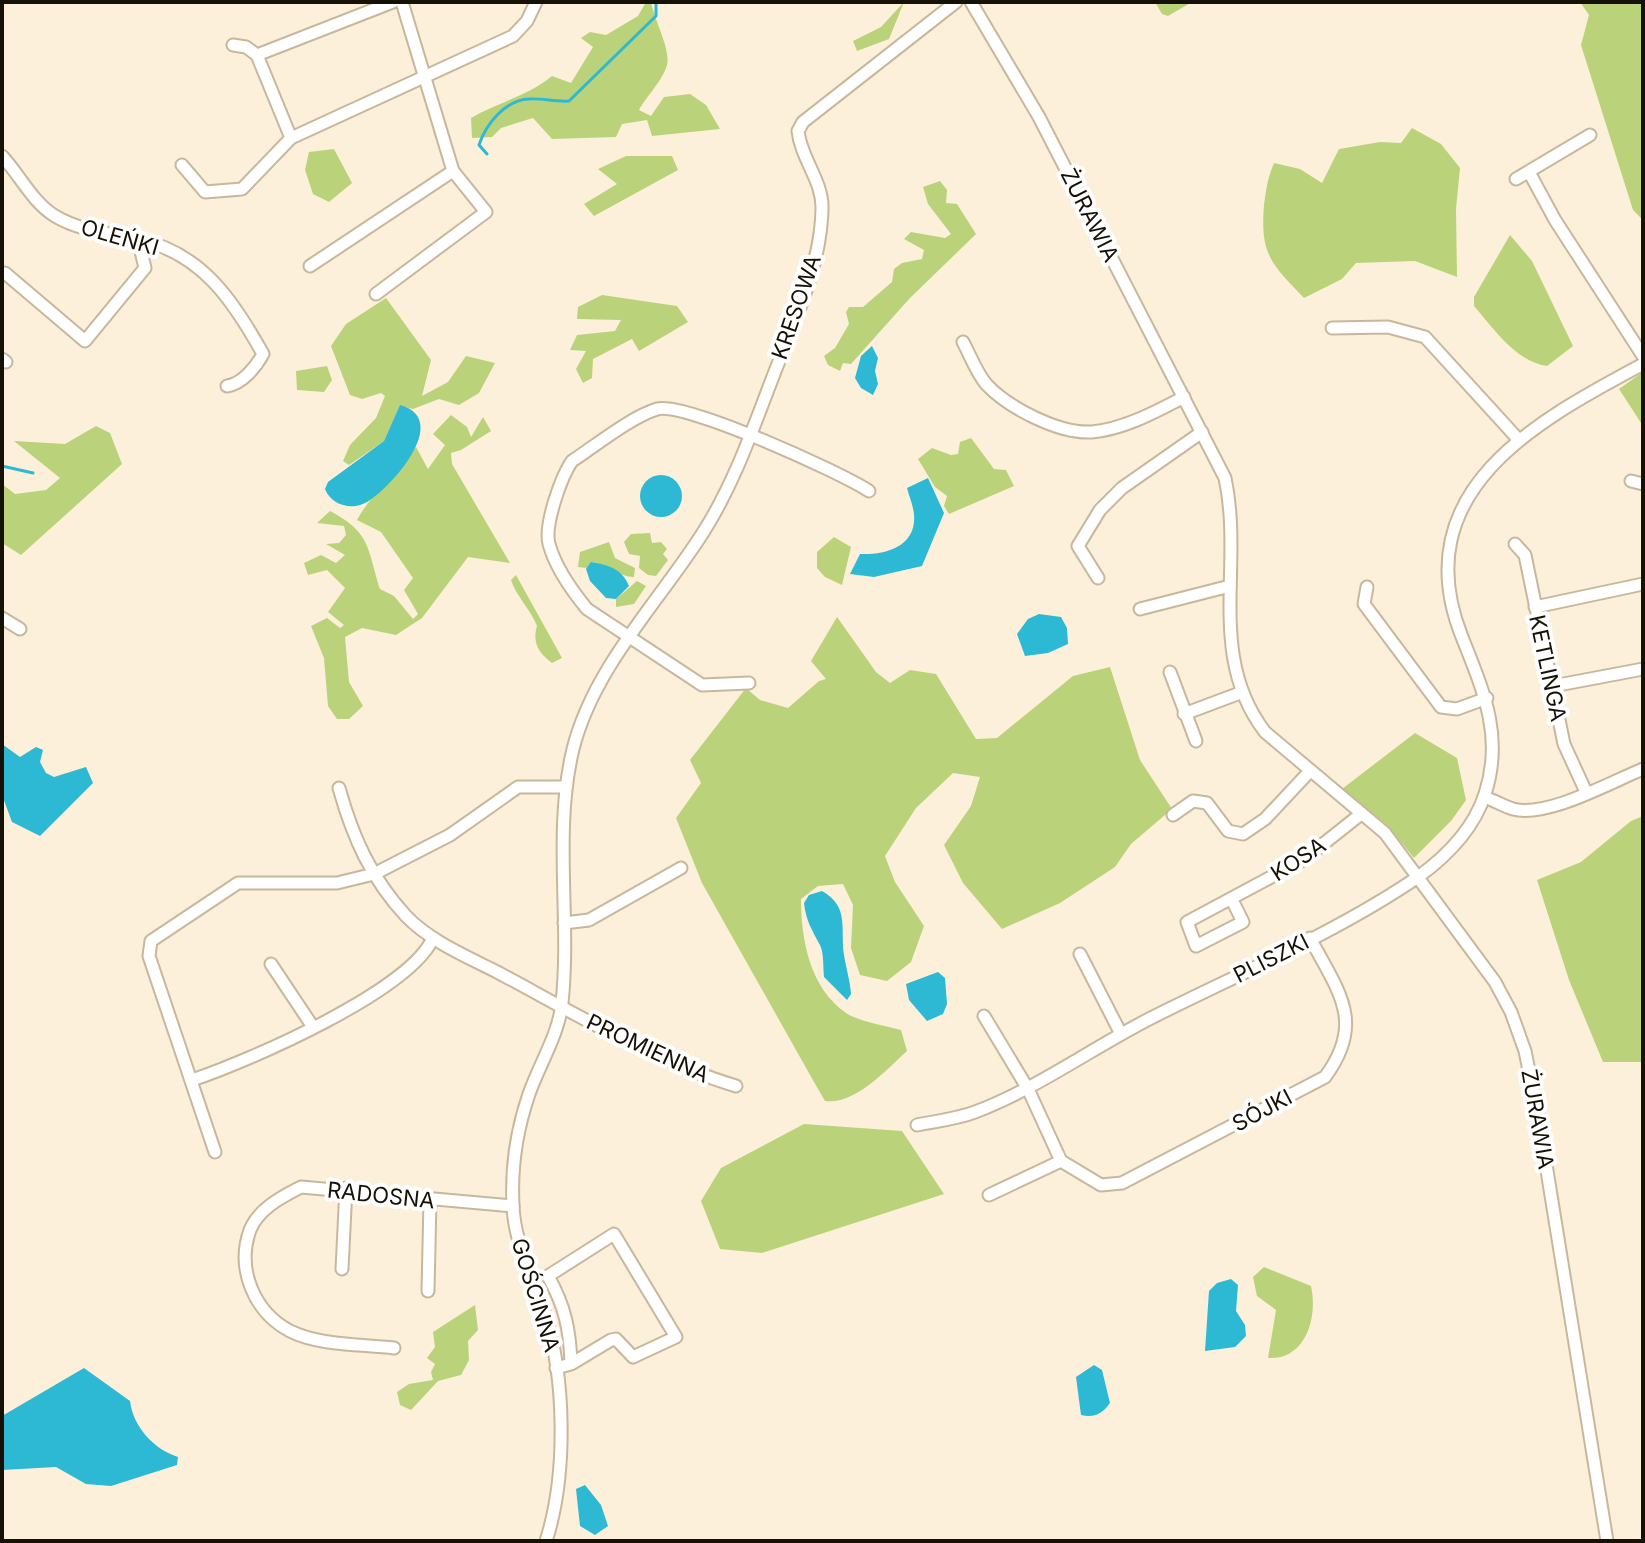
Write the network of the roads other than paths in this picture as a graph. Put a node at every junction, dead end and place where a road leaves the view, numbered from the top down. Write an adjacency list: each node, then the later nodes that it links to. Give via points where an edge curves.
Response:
1 (393, 2): 7 (street)
2 (402, 2): 8 (street)
3 (536, 2): 8 (street, via 513,36)
4 (956, 2): 27 (street, KRESOWA, via 798,131 822,206 818,244)
5 (971, 2): 25 (street, ŻURAWIA, via 1039,117)
6 (233, 45): 7 (street)
7 (257, 55): 10 (street)
8 (427, 77): 10 (street); 13 (street)
9 (1590, 135): 14 (street)
10 (291, 138): 12 (street, via 242,189 205,192)
11 (2, 156): 16 (street, OLEŃKI, via 57,218 107,236)
12 (182, 165)
13 (453, 171): 17 (street); 19 (street, via 486,212)
14 (1529, 172): 15 (street); 22 (street)
15 (1516, 179)
16 (138, 239): 18 (street, OLEŃKI, via 145,268 85,341); 24 (street, OLEŃKI, via 185,257 234,302 263,354 256,366)
17 (310, 266)
18 (5, 273)
19 (376, 294)
20 (1332, 328): 28 (street, via 1388,327 1425,337)
21 (963, 342): 25 (street, via 985,383 1009,404 1045,422 1090,432 1139,419)
22 (1643, 356)
23 (1643, 364): 28 (street, PLISZKI)
24 (227, 386)
25 (1184, 397): 26 (street, ŻURAWIA)
26 (1202, 432): 31 (street, via 1122,488 1100,510 1078,546); 33 (street, ŻURAWIA, via 1225,478 1230,502)
27 (750, 436): 29 (street); 39 (street, KRESOWA, via 704,532); 39 (street, via 673,407 655,410 572,461 563,473 549,543 587,609)
28 (1518, 439): 45 (street, PLISZKI, via 1472,487 1450,542 1452,604)
29 (869, 491)
30 (1515, 544): 35 (street, KETLINGA, via 1525,555)
31 (1098, 578)
32 (1643, 584): 35 (street)
33 (1230, 586): 36 (street); 44 (street, ŻURAWIA, via 1233,666)
34 (1367, 587): 45 (street, via 1364,604 1441,707 1457,709)
35 (1535, 607): 43 (street, KETLINGA)
36 (1140, 609)
37 (2, 618): 38 (street)
38 (20, 629)
39 (628, 638): 42 (street, via 702,685); 50 (street, KRESOWA, via 585,715)
40 (1643, 669): 43 (street)
41 (1170, 672): 46 (street)
42 (749, 683)
43 (1553, 686): 52 (street, KETLINGA, via 1564,744)
44 (1240, 693): 46 (street); 49 (street, ŻURAWIA, via 1265,732)
45 (1487, 698): 53 (street, PLISZKI, via 1493,747)
46 (1184, 714): 47 (street)
47 (1196, 741)
48 (1643, 769): 52 (street)
49 (1310, 771): 54 (street, ŻURAWIA); 55 (street, via 1265,819 1243,834 1228,831 1207,803 1193,801)
50 (566, 787): 57 (street, via 518,787 450,835); 60 (street, KRESOWA)
51 (339, 788): 57 (street, PROMIENNA, via 351,832)
52 (1586, 792): 53 (street, via 1562,804 1516,810)
53 (1484, 797): 58 (street, PLISZKI, via 1451,850)
54 (1361, 814): 58 (street, ŻURAWIA, via 1385,833); 59 (street, KOSA, via 1303,860)
55 (1173, 815)
56 (681, 868): 60 (street, via 589,920)
57 (374, 874): 61 (street, PROMIENNA, via 408,918); 69 (street, via 337,883 238,883 151,941 149,956)
58 (1418, 876): 62 (street, PLISZKI); 85 (street, ŻURAWIA, via 1495,982 1525,1051)
59 (1232, 900): 59 (street, KOSA, via 1243,922 1196,946 1187,922)
60 (564, 923): 65 (street, KRESOWA)
61 (433, 938): 65 (street, PROMIENNA); 67 (street, via 412,969)
62 (1310, 938): 68 (street, PLISZKI); 74 (street, SÓJKI, via 1341,993 1348,1027 1342,1055 1325,1077 1122,1183 1101,1185)
63 (1080, 954): 68 (street)
64 (271, 964): 67 (street)
65 (562, 1007): 70 (street, PROMIENNA, via 707,1078); 78 (street, GOŚCINNA, via 516,1137)
66 (984, 1016): 71 (street)
67 (313, 1027): 69 (street, via 250,1061)
68 (1121, 1034): 71 (street, PLISZKI)
69 (192, 1080): 73 (street)
70 (736, 1086)
71 (1028, 1089): 72 (street, PLISZKI, via 972,1113); 74 (street)
72 (917, 1125)
73 (215, 1152)
74 (1061, 1161): 76 (street)
75 (346, 1188): 77 (street, RADOSNA); 79 (street); 81 (street, RADOSNA, via 301,1187 271,1203 251,1229 246,1261 251,1293 271,1318 292,1332)
76 (989, 1195)
77 (430, 1201): 78 (street, RADOSNA); 80 (street)
78 (513, 1206): 83 (street, GOŚCINNA)
79 (342, 1269)
80 (428, 1291)
81 (394, 1348)
82 (571, 1364): 82 (street, via 570,1327 548,1276 614,1234 676,1337 633,1357 611,1340); 83 (street)
83 (556, 1368): 84 (street, GOŚCINNA, via 559,1481)
84 (546, 1541)
85 (1607, 1541)

